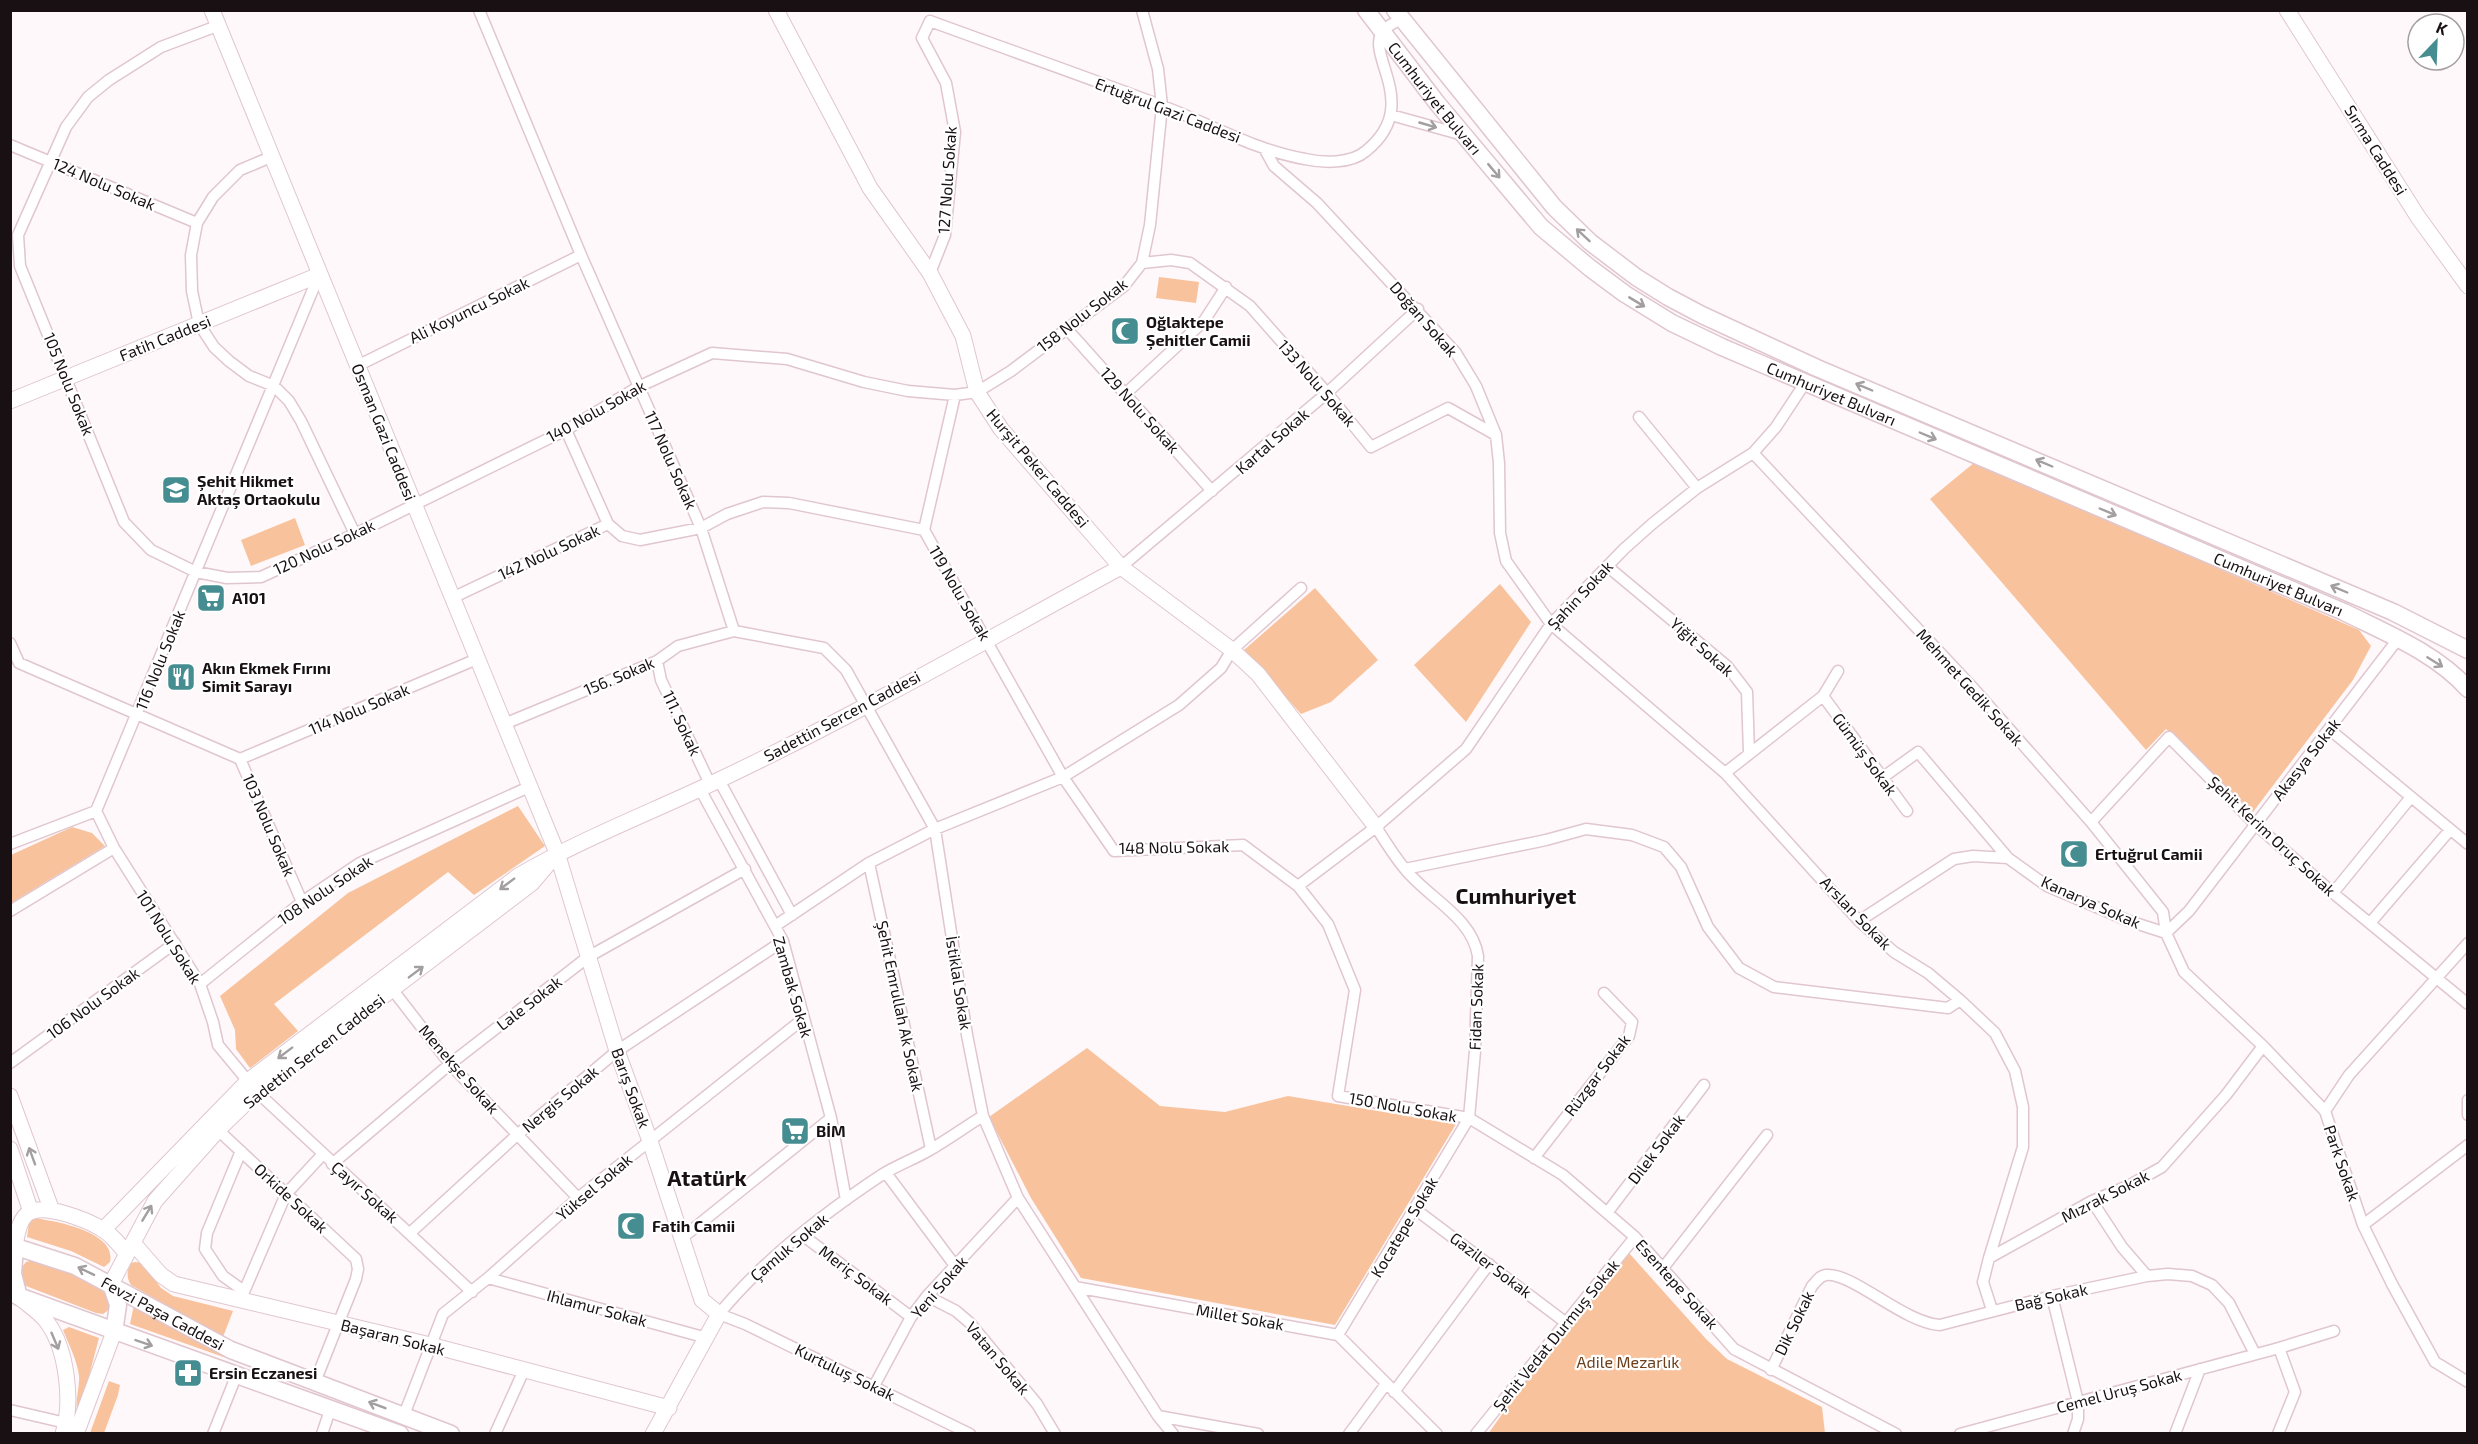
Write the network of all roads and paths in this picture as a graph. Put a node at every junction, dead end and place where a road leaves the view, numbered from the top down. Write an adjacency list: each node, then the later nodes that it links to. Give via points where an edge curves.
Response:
1 (212, 10): 9 (street, Osman Gazi Caddesi)
2 (480, 10): 19 (street, 117 Nolu Sokak)
3 (776, 10): 21 (street, Hurşit Peker Caddesi, via 870,188)
4 (1142, 10): 11 (street, 158 Nolu Sokak, via 1158,69)
5 (1366, 10): 10 (main road, Cumhuriyet Bulvarı)
6 (2287, 10): 23 (street, Sırma Caddesi, via 2418,217)
7 (1398, 14): 10 (street); 60 (main road, Cumhuriyet Bulvarı, one-way to 7, via 2392,612 1817,368 1668,297 1590,242 1554,207)
8 (930, 21): 11 (street, Ertuğrul Gazi Caddesi); 21 (street, 127 Nolu Sokak, via 922,38 946,83 954,132 945,235)
9 (217, 26): 16 (street, Osman Gazi Caddesi); 17 (street, 105 Nolu Sokak, via 161,47 87,97)
10 (1383, 31): 12 (street, via 1377,45 1391,89); 13 (main road, Cumhuriyet Bulvarı)
11 (1162, 106): 15 (street, Ertuğrul Gazi Caddesi); 20 (street, 158 Nolu Sokak, via 1150,225)
12 (1391, 115): 13 (street, one-way to 13); 15 (street, Ertuğrul Gazi Caddesi, via 1381,136 1365,153 1345,159 1304,159)
13 (1465, 136): 30 (main road, Cumhuriyet Bulvarı, one-way to 30, via 1541,227 1625,294 1672,322)
14 (10, 145): 17 (street, 124 Nolu Sokak)
15 (1264, 148): 25 (street, Doğan Sokak, via 1274,166 1317,203)
16 (271, 157): 18 (street, via 240,170 213,197); 22 (street, Osman Gazi Caddesi)
17 (49, 162): 18 (street, 124 Nolu Sokak); 29 (street, 105 Nolu Sokak, via 18,235 20,266)
18 (197, 223): 26 (street, via 191,255 192,291)
19 (580, 255): 28 (street, Ali Koyuncu Sokak); 32 (street, 117 Nolu Sokak)
20 (1142, 263): 24 (street, 133 Nolu Sokak, via 1190,263); 27 (street, 158 Nolu Sokak, via 1124,286)
21 (930, 273): 33 (street, Hurşit Peker Caddesi, via 963,336)
22 (319, 275): 26 (street, Fatih Caddesi); 28 (street, Osman Gazi Caddesi); 31 (street, 116 Nolu Sokak)
23 (2468, 286)
24 (1226, 287): 34 (street, 133 Nolu Sokak, via 1250,306); 35 (street, via 1204,321)
25 (1418, 309): 34 (street, Kartal Sokak); 40 (street, Doğan Sokak, via 1456,353 1476,386)
26 (199, 324): 29 (street, Fatih Caddesi); 31 (street, via 230,362 249,376)
27 (1067, 329): 33 (street, 158 Nolu Sokak); 35 (street, 129 Nolu Sokak)
28 (357, 366): 44 (street, Osman Gazi Caddesi)
29 (67, 378): 37 (street, Fatih Caddesi); 51 (street, 105 Nolu Sokak, via 124,522 151,550)
30 (1805, 383): 41 (street, Şahin Sokak); 57 (main road, Cumhuriyet Bulvarı, one-way to 57, via 2344,612)
31 (274, 386): 48 (street, via 301,421); 51 (street, 116 Nolu Sokak)
32 (638, 387): 36 (street, 140 Nolu Sokak, via 712,353 787,359 864,382); 39 (street, 140 Nolu Sokak); 46 (street, 117 Nolu Sokak)
33 (977, 392): 36 (street, 140 Nolu Sokak); 50 (street, Hurşit Peker Caddesi, via 1001,429)
34 (1327, 393): 40 (street, 133 Nolu Sokak, via 1371,447 1448,408); 43 (street, Kartal Sokak)
35 (1125, 394): 43 (street, 129 Nolu Sokak)
36 (955, 396): 47 (street, 119 Nolu Sokak)
37 (10, 401)
38 (1639, 417): 42 (street)
39 (566, 430): 44 (street, 140 Nolu Sokak); 45 (street)
40 (1496, 435): 54 (street, Doğan Sokak, via 1500,533 1506,561)
41 (1753, 453): 42 (street, Şahin Sokak); 81 (street, Mehmet Gedik Sokak, via 1974,689)
42 (1697, 488): 49 (street, Şahin Sokak)
43 (1212, 491): 50 (street, Kartal Sokak)
44 (413, 504): 48 (street, 120 Nolu Sokak); 53 (street, Osman Gazi Caddesi)
45 (608, 524): 46 (street, 142 Nolu Sokak, via 622,536 640,540); 53 (street, 142 Nolu Sokak)
46 (700, 528): 47 (street, 142 Nolu Sokak, via 763,502 789,503); 55 (street, 117 Nolu Sokak)
47 (924, 530): 56 (street, 119 Nolu Sokak)
48 (355, 534): 51 (street, 120 Nolu Sokak, via 261,577 227,578)
49 (1607, 566): 54 (street, Şahin Sokak); 71 (street, Yiğit Sokak, via 1727,666 1747,692)
50 (1121, 567): 56 (street, Sadettin Sercen Caddesi); 59 (street, Hurşit Peker Caddesi)
51 (196, 572): 68 (street, 116 Nolu Sokak)
52 (1301, 588): 59 (street)
53 (452, 598): 61 (street, Osman Gazi Caddesi)
54 (1551, 624): 73 (street, Arslan Sokak); 83 (street, Şahin Sokak, via 1466,749)
55 (734, 631): 62 (street, 156. Sokak, via 678,646); 67 (street, via 824,648 846,670)
56 (986, 639): 67 (street, Sadettin Sercen Caddesi); 74 (street, 119 Nolu Sokak)
57 (2398, 639): 65 (main road, Cumhuriyet Bulvarı, one-way to 65, via 2450,671); 70 (street, Akasya Sokak)
58 (10, 643): 63 (street, 103 Nolu Sokak)
59 (1232, 650): 74 (street, via 1221,668 1179,705); 83 (street, Hurşit Peker Caddesi, via 1258,674)
60 (2468, 651)
61 (477, 659): 69 (street, Osman Gazi Caddesi); 72 (street, 114 Nolu Sokak)
62 (657, 661): 69 (street, 156. Sokak); 76 (street, 111. Sokak, via 661,680)
63 (15, 665): 68 (street, 103 Nolu Sokak)
64 (1838, 671): 66 (street)
65 (2468, 689)
66 (1823, 696): 71 (street); 75 (street, Gümüş Sokak)
67 (866, 705): 76 (street, Sadettin Sercen Caddesi); 84 (street)
68 (137, 715): 72 (street, 103 Nolu Sokak); 79 (street, 116 Nolu Sokak)
69 (504, 724): 77 (street, Osman Gazi Caddesi)
70 (2330, 729): 78 (street); 82 (street, Akasya Sokak)
71 (1749, 753): 73 (street)
72 (240, 759): 96 (street, 103 Nolu Sokak)
73 (1725, 773): 99 (street, Arslan Sokak)
74 (1063, 777): 84 (street); 94 (street, 148 Nolu Sokak, via 1114,852 1243,845)
75 (1882, 778): 80 (street, Gümüş Sokak); 90 (street, Kanarya Sokak, via 1918,752)
76 (710, 784): 89 (street, Sadettin Sercen Caddesi); 92 (street, Zambak Sokak); 98 (street, Zambak Sokak)
77 (530, 787): 89 (street, Osman Gazi Caddesi); 96 (street, 108 Nolu Sokak, via 360,863)
78 (2411, 797): 85 (street); 95 (street)
79 (96, 811): 86 (street); 88 (street, 101 Nolu Sokak)
80 (1907, 811)
81 (2091, 822): 82 (street, Şehit Kerim Oruç Sokak, via 2169,737); 102 (street, Mehmet Gedik Sokak, via 2163,912)
82 (2255, 824): 95 (street, Şehit Kerim Oruç Sokak); 102 (street, Akasya Sokak, via 2189,911)
83 (1376, 827): 93 (street, Fidan Sokak); 94 (street, Şahin Sokak)
84 (935, 830): 91 (street); 125 (street, İstiklal Sokak)
85 (2450, 830): 87 (street); 100 (street)
86 (10, 844)
87 (2468, 844)
88 (114, 848): 97 (street); 104 (street, 101 Nolu Sokak)
89 (556, 853): 106 (street, Barış Sokak); 109 (street, Sadettin Sercen Caddesi, one-way to 89, via 532,883); 119 (street, Sadettin Sercen Caddesi, one-way to 119, via 518,876)
90 (2008, 858): 99 (street, via 1954,859); 102 (street, Kanarya Sokak, via 2047,886)
91 (869, 863): 98 (street); 134 (street, Şehit Emrullah Ak Sokak)
92 (745, 869): 101 (street, Zambak Sokak); 106 (street, Lale Sokak)
93 (1405, 869): 111 (street, via 1586,829 1632,835 1664,847 1681,867 1708,927 1739,968 1774,987 1948,1008); 127 (street, Fidan Sokak, via 1462,922 1476,941 1475,1051)
94 (1298, 886): 121 (street, 148 Nolu Sokak, via 1328,924 1355,990)
95 (2333, 893): 100 (street, Şehit Kerim Oruç Sokak)
96 (302, 902): 108 (street, 108 Nolu Sokak)
97 (10, 911)
98 (792, 915): 101 (street)
99 (1859, 921): 111 (street, Arslan Sokak)
100 (2370, 923): 107 (street, Şehit Kerim Oruç Sokak)
101 (775, 926): 103 (street, Zambak Sokak)
102 (2166, 933): 114 (street, Park Sokak, via 2184,972)
103 (783, 941): 113 (street, Zambak Sokak); 115 (street, Nergis Sokak)
104 (175, 943): 108 (street, 101 Nolu Sokak); 116 (street, 106 Nolu Sokak)
105 (2468, 943): 107 (street)
106 (588, 957): 115 (street, Barış Sokak); 117 (street, Lale Sokak)
107 (2435, 979): 112 (street, Şehit Kerim Oruç Sokak); 123 (street, via 2349,1075)
108 (200, 984): 119 (street, 101 Nolu Sokak, via 218,1045)
109 (392, 989): 117 (street, Menekşe Sokak); 119 (street, Sadettin Sercen Caddesi)
110 (1604, 993): 137 (street, Rüzgar Sokak, via 1632,1022 1629,1036)
111 (1960, 1000): 157 (street, Arslan Sokak, via 1995,1033 2015,1071 2023,1107 2023,1147)
112 (2468, 1004)
113 (803, 1019): 126 (street, Zambak Sokak); 131 (street, Yüksel Sokak)
114 (2263, 1046): 123 (street, Park Sokak); 144 (street, Mızrak Sokak, via 2162,1167)
115 (617, 1051): 129 (street, Nergis Sokak); 131 (street, Barış Sokak)
116 (10, 1063)
117 (450, 1064): 129 (street, Menekşe Sokak); 138 (street, Lale Sokak)
118 (1704, 1085): 148 (street, Dilek Sokak)
119 (253, 1087): 128 (street, Sadettin Sercen Caddesi); 136 (street, Çayır Sokak); 150 (street, Sadettin Sercen Caddesi)
120 (10, 1096): 146 (street, one-way to 120)
121 (1338, 1096): 127 (street, 150 Nolu Sokak)
122 (2468, 1100): 124 (street)
123 (2325, 1112): 149 (street, Park Sokak)
124 (2468, 1115)
125 (983, 1116): 134 (street, Çamlık Sokak); 142 (street, İstiklal Sokak)
126 (831, 1118): 143 (street, Zambak Sokak); 154 (street)
127 (1468, 1118): 137 (street, Esentepe Sokak); 145 (street, Kocatepe Sokak)
128 (218, 1130): 135 (street, Orkide Sokak); 156 (street, Sadettin Sercen Caddesi, one-way to 128, via 155,1201)
129 (517, 1135): 141 (street, Menekşe Sokak); 151 (street, Nergis Sokak)
130 (1767, 1135): 160 (street)
131 (650, 1141): 141 (street, Yüksel Sokak); 154 (street, Barış Sokak)
132 (2468, 1145): 149 (street)
133 (10, 1149): 147 (street)
134 (930, 1149): 139 (street, Çamlık Sokak)
135 (241, 1151): 140 (street, Orkide Sokak); 168 (street, via 207,1233 205,1249)
136 (323, 1154): 138 (street, Çayır Sokak); 140 (street)
137 (1534, 1158): 148 (street, Esentepe Sokak, via 1563,1175)
138 (332, 1164): 151 (street, Çayır Sokak)
139 (886, 1173): 143 (street, Çamlık Sokak); 159 (street)
140 (286, 1194): 168 (street); 175 (street, Orkide Sokak, via 356,1259 358,1269)
141 (578, 1198): 163 (street, Yüksel Sokak)
142 (1018, 1198): 159 (street, Yeni Sokak); 165 (street, İstiklal Sokak)
143 (846, 1200): 152 (street, Çamlık Sokak)
144 (2092, 1201): 157 (street, Mızrak Sokak); 161 (street, via 2122,1247)
145 (1415, 1209): 158 (street, Gaziler Sokak); 178 (street, Kocatepe Sokak)
146 (52, 1210): 147 (street); 150 (street)
147 (31, 1212): 155 (street, via 23,1219)
148 (1607, 1213): 153 (street, Esentepe Sokak)
149 (2363, 1225): 188 (street, Park Sokak, via 2435,1362)
150 (103, 1230): 156 (street, Başaran Sokak)
151 (410, 1233): 166 (street, Çayır Sokak)
152 (801, 1234): 172 (street, Çamlık Sokak, via 739,1289); 173 (street, Meriç Sokak)
153 (1635, 1237): 160 (street, Esentepe Sokak); 174 (street, Şehit Vedat Durmuş Sokak)
154 (682, 1238): 172 (street, Barış Sokak, via 702,1300)
155 (13, 1246): 164 (main road, Fevzi Paşa Caddesi, one-way to 155, via 75,1266); 167 (main road)
156 (130, 1248): 164 (street, Sadettin Sercen Caddesi); 168 (street, Başaran Sokak, via 174,1284)
157 (1989, 1258): 171 (street, via 1983,1282)
158 (1489, 1264): 174 (street, Gaziler Sokak); 190 (street)
159 (956, 1267): 169 (street, Yeni Sokak)
160 (1663, 1268): 185 (street, Esentepe Sokak, via 1734,1348)
161 (2147, 1276): 170 (street, Bağ Sokak); 182 (street, Bağ Sokak, via 2193,1276 2212,1286 2229,1303)
162 (1820, 1277): 171 (street, Bağ Sokak, via 1829,1275 1846,1280 1928,1324 1940,1325); 185 (street, Dik Sokak)
163 (488, 1278): 166 (street, Yüksel Sokak); 179 (street, Ihlamur Sokak)
164 (111, 1284): 177 (main road, via 118,1305); 187 (main road, Fevzi Paşa Caddesi, via 231,1350)
165 (1075, 1287): 178 (street, Millet Sokak); 196 (street, İstiklal Sokak)
166 (472, 1292): 180 (street, Yüksel Sokak, via 443,1314)
167 (15, 1295): 177 (main road, Fevzi Paşa Caddesi); 197 (street, one-way to 197, via 47,1322 58,1345 69,1402)
168 (242, 1296): 175 (street, Başaran Sokak)
169 (927, 1296): 173 (street, Yeni Sokak); 205 (street, Vatan Sokak, via 970,1323 1037,1404)
170 (2052, 1296): 171 (street, Bağ Sokak); 191 (street)
171 (1992, 1310)
172 (719, 1314): 179 (street, Çamlık Sokak); 189 (street, Kurtuluş Sokak)
173 (910, 1317): 189 (street, Yeni Sokak)
174 (1566, 1322): 210 (street, Şehit Vedat Durmuş Sokak)
175 (338, 1323): 180 (street, Başaran Sokak); 187 (street)
176 (2334, 1331): 181 (street, Cemel Uruş Sokak)
177 (114, 1332): 186 (main road, Fevzi Paşa Caddesi, one-way to 186); 197 (street)
178 (1338, 1335): 190 (street)
179 (707, 1338): 193 (street, Çamlık Sokak)
180 (430, 1345): 184 (street, Başaran Sokak); 195 (street, Yüksel Sokak)
181 (2279, 1348): 182 (street, Cemel Uruş Sokak); 215 (street, via 2295,1392)
182 (2255, 1354): 183 (street, Cemel Uruş Sokak)
183 (2200, 1369): 191 (street, Cemel Uruş Sokak); 214 (street)
184 (524, 1370): 193 (street, Başaran Sokak); 202 (street)
185 (1771, 1370): 211 (street, Esentepe Sokak)
186 (237, 1374): 192 (main road, Fevzi Paşa Caddesi); 198 (street)
187 (315, 1382): 195 (main road, Fevzi Paşa Caddesi, one-way to 187)
188 (2468, 1382)
189 (874, 1386): 204 (street, Kurtuluş Sokak)
190 (1390, 1388): 208 (street); 209 (street)
191 (2078, 1402): 212 (street, Cemel Uruş Sokak); 213 (street)
192 (331, 1407): 199 (street); 200 (main road, Fevzi Paşa Caddesi)
193 (669, 1408): 203 (street, Çamlık Sokak)
194 (10, 1410): 197 (street)
195 (404, 1415): 201 (main road, Fevzi Paşa Caddesi)
196 (1158, 1416): 206 (street, İstiklal Sokak); 207 (street)
197 (68, 1430)
198 (213, 1434)
199 (322, 1434)
200 (400, 1434)
201 (451, 1434)
202 (495, 1434)
203 (653, 1434)
204 (970, 1434)
205 (1055, 1434)
206 (1173, 1434)
207 (1258, 1434)
208 (1350, 1434)
209 (1437, 1434)
210 (1476, 1434)
211 (1896, 1434)
212 (1960, 1434)
213 (2073, 1434)
214 (2175, 1434)
215 (2278, 1434)

